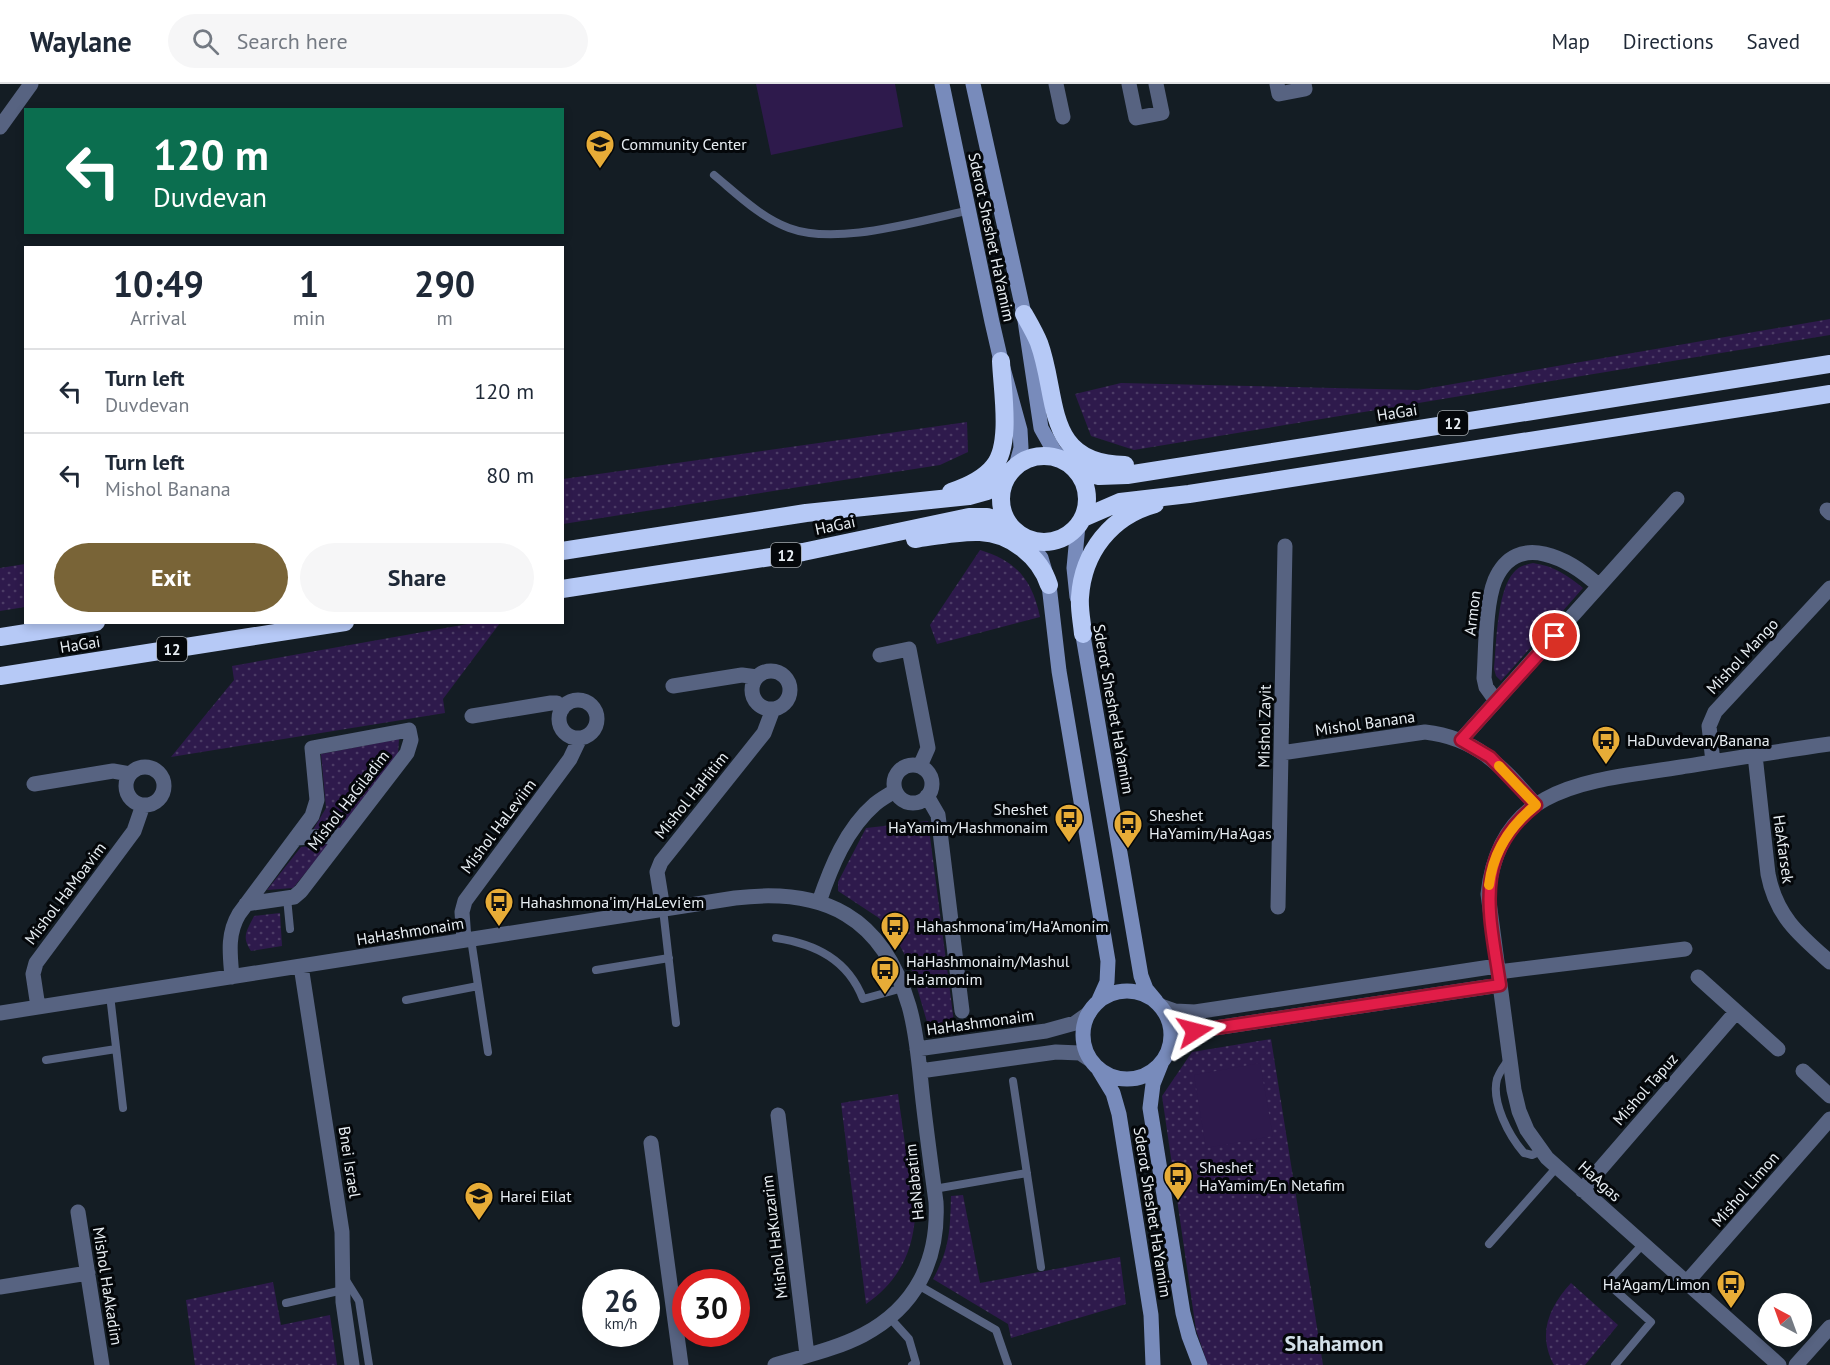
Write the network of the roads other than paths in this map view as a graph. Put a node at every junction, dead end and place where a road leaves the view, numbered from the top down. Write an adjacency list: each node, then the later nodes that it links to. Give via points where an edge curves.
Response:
1 (942, 84): 12 (street, Sderot Sheshet HaYamim)
2 (974, 84): 13 (street, Sderot Sheshet HaYamim)
3 (1056, 84): 9 (street)
4 (1129, 84): 5 (street, via 1136,118 1162,113)
5 (1156, 84)
6 (1277, 84): 7 (street, via 1279,94 1305,88)
7 (1304, 84)
8 (30, 86): 10 (street)
9 (1063, 117)
10 (0, 127)
11 (714, 175): 12 (lane, via 766,217 815,234 842,235)
12 (967, 211): 14 (street, Sderot Sheshet HaYamim)
13 (1024, 314): 17 (highway, via 1039,343)
14 (1000, 362): 18 (highway)
15 (1830, 364): 19 (highway, HaGai / 12)
16 (1830, 394): 22 (highway, 12)
17 (1046, 408): 19 (highway, via 1063,435 1090,461 1112,465); 20 (street, via 1045,435 1054,451)
18 (1010, 416): 21 (street, via 1022,438); 24 (highway, via 1000,456 985,475 935,498)
19 (1186, 464): 20 (highway, HaGai / 12, via 1108,476 1091,475)
20 (1070, 465): 21 (highway, 12, via 1055,457 1030,457); 25 (highway, via 1087,493)
21 (1010, 473): 24 (highway, HaGai / 12, via 987,490 969,496); 26 (highway, via 1000,496)
22 (1189, 494): 25 (highway, 12, via 1120,502); 37 (highway, via 1130,514 1099,540 1082,580)
23 (1677, 499): 32 (street)
24 (873, 507): 29 (highway, HaGai / 12, via 806,513)
25 (1081, 521): 27 (highway, 12, via 1057,540); 37 (street, Sderot Sheshet HaYamim, via 1074,574)
26 (1008, 523): 27 (highway, 12); 30 (highway, HaGai / 12, via 969,517)
27 (1025, 538): 31 (street, via 1041,558)
28 (1286, 546): 50 (street, Mishol Zayit)
29 (564, 550)
30 (803, 552): 31 (highway, via 981,532 1024,549 1046,574); 34 (highway, HaGai / 12)
31 (1049, 585): 84 (street, via 1059,671 1108,961 1107,982)
32 (1599, 586): 43 (street); 43 (street, Armon, via 1574,566 1548,554 1522,554 1501,568 1490,600 1484,678)
33 (1830, 588): 52 (street, Mishol Mango, via 1715,711 1709,726)
34 (564, 589)
35 (83, 624): 38 (highway, HaGai)
36 (332, 624): 40 (highway, HaGai / 12)
37 (1083, 634): 82 (street, Sderot Sheshet HaYamim, via 1141,976)
38 (0, 637)
39 (880, 655): 53 (street, via 909,649 928,748)
40 (0, 676)
41 (757, 677): 42 (street, via 742,675); 45 (street, via 752,688 754,697 762,706); 45 (street, via 773,670 788,680 788,699)
42 (674, 686)
43 (1496, 701): 48 (street)
44 (562, 709): 46 (street, via 551,703); 47 (street, via 562,729 571,737); 47 (street, via 571,701 580,700 595,709 595,728)
45 (773, 709): 66 (street, Mishol HaHitim, via 764,733 661,862 657,872)
46 (472, 716)
47 (580, 738): 69 (street, Mishol HaLeviim, via 570,759 465,901 462,912)
48 (1461, 740): 50 (street, Mishol Banana, via 1425,732); 59 (street, Mishol Banana, via 1490,757)
49 (1830, 744): 51 (street, HaAgas)
50 (1281, 753): 65 (street, Mishol Zayit)
51 (1755, 755): 52 (street, HaAgas); 72 (street, HaAfarsek, via 1772,893 1790,924)
52 (1713, 762): 59 (street, HaAgas, via 1579,784)
53 (920, 766): 56 (street, via 908,766 898,772); 57 (street, via 931,780)
54 (130, 774): 55 (street, via 113,771); 58 (street, via 127,794); 58 (street, via 146,767 157,771 162,779 161,796 152,804)
55 (34, 784)
56 (895, 791): 57 (street, via 903,801 911,803); 63 (street, via 875,803 859,822 836,856)
57 (927, 796): 85 (street, via 938,815)
58 (143, 805): 83 (street, Mishol HaMoavim, via 134,831 36,963 33,974)
59 (1536, 805): 75 (street, HaAgas, via 1504,840 1490,875 1488,894)
60 (344, 835): 61 (street); 61 (street, Mishol HaGiladim, via 407,753 409,730 312,748 317,800 312,816); 62 (street, Mishol HaGiladim, via 300,891)
61 (296, 838): 64 (street, Mishol HaGiladim)
62 (287, 898): 64 (street); 67 (lane)
63 (819, 902): 66 (street, HaHashmonaim, via 758,895); 79 (street, HaHashmonaim, via 848,914 867,929 885,950)
64 (246, 904): 76 (street, Mishol HaGiladim, via 232,925)
65 (1278, 906)
66 (663, 909): 69 (street, HaHashmonaim); 71 (lane)
67 (291, 929)
68 (776, 938): 79 (lane, via 805,944 836,960 852,977 863,999)
69 (467, 940): 73 (street, HaHashmonaim); 78 (lane)
70 (1685, 949): 75 (street)
71 (669, 958): 74 (lane); 88 (lane)
72 (1830, 962)
73 (301, 966): 76 (street, HaHashmonaim); 113 (street, Bnei Israel, via 341,1218)
74 (596, 970)
75 (1498, 974): 82 (street, via 1195,1012 1175,1011); 93 (street, via 1195,1031 1183,1037); 104 (street, HaAgas, via 1519,1111 1541,1151)
76 (231, 977): 80 (street, HaHashmonaim)
77 (1698, 977): 86 (street)
78 (478, 986): 81 (lane); 92 (lane)
79 (903, 988): 90 (street, HaHashmonaim)
80 (110, 996): 83 (street, HaHashmonaim); 89 (lane)
81 (406, 1000)
82 (1158, 1004): 84 (street, via 1144,994 1130,991 1110,994); 93 (street, via 1171,1025 1172,1038)
83 (38, 1007): 87 (street, HaHashmonaim)
84 (1093, 1007): 90 (street, HaHashmonaim, via 1075,1023 1046,1031); 95 (street, via 1083,1032 1084,1046)
85 (962, 1011)
86 (1736, 1012): 91 (street); 107 (street, Mishol Tapuz)
87 (0, 1013)
88 (676, 1023)
89 (116, 1049): 94 (lane); 100 (lane)
90 (917, 1049): 96 (street, HaNabatim)
91 (1778, 1050)
92 (488, 1052)
93 (1165, 1058): 95 (street, via 1144,1077 1131,1080 1111,1077); 130 (street, Sderot Sheshet HaYamim, via 1153,1084 1150,1108 1183,1313)
94 (46, 1060)
95 (1094, 1064): 96 (street, via 1080,1053 1056,1052); 129 (street, Sderot Sheshet HaYamim, via 1111,1089 1119,1114 1151,1315)
96 (920, 1071): 106 (street, HaNabatim)
97 (1803, 1071): 99 (street)
98 (1013, 1081): 105 (lane)
99 (1830, 1095)
100 (123, 1108)
101 (778, 1115): 121 (street, Mishol HaKuzarim)
102 (1830, 1119): 114 (street, Mishol Limon)
103 (651, 1143): 126 (street)
104 (1557, 1167): 107 (street, HaAgas); 109 (lane)
105 (1027, 1173): 106 (lane); 111 (lane)
106 (934, 1189): 115 (street, HaNabatim, via 935,1242)
107 (1582, 1190): 110 (street, HaAgas)
108 (78, 1212): 112 (street, Mishol HaAkadim)
109 (1489, 1244)
110 (1643, 1244): 114 (street, HaAgas); 131 (lane, via 1607,1283 1651,1322)
111 (1041, 1267)
112 (88, 1273): 116 (street); 123 (street, Mishol HaAkadim)
113 (342, 1274): 117 (street, Bnei Israel); 125 (lane, via 359,1301)
114 (1686, 1283): 132 (street, HaAgas)
115 (918, 1285): 119 (street, HaNabatim); 128 (lane, via 996,1330)
116 (0, 1287)
117 (342, 1290): 118 (lane); 124 (street, Bnei Israel)
118 (286, 1303)
119 (890, 1318): 121 (street, HaNabatim, via 861,1336); 127 (lane, via 909,1340 916,1363)
120 (1830, 1327): 133 (street)
121 (807, 1355): 122 (street, HaNabatim)
122 (783, 1364)
123 (102, 1365)
124 (352, 1365)
125 (369, 1365)
126 (681, 1365)
127 (912, 1365)
128 (1008, 1365)
129 (1153, 1365)
130 (1200, 1365)
131 (1615, 1365)
132 (1779, 1365)
133 (1796, 1365)

